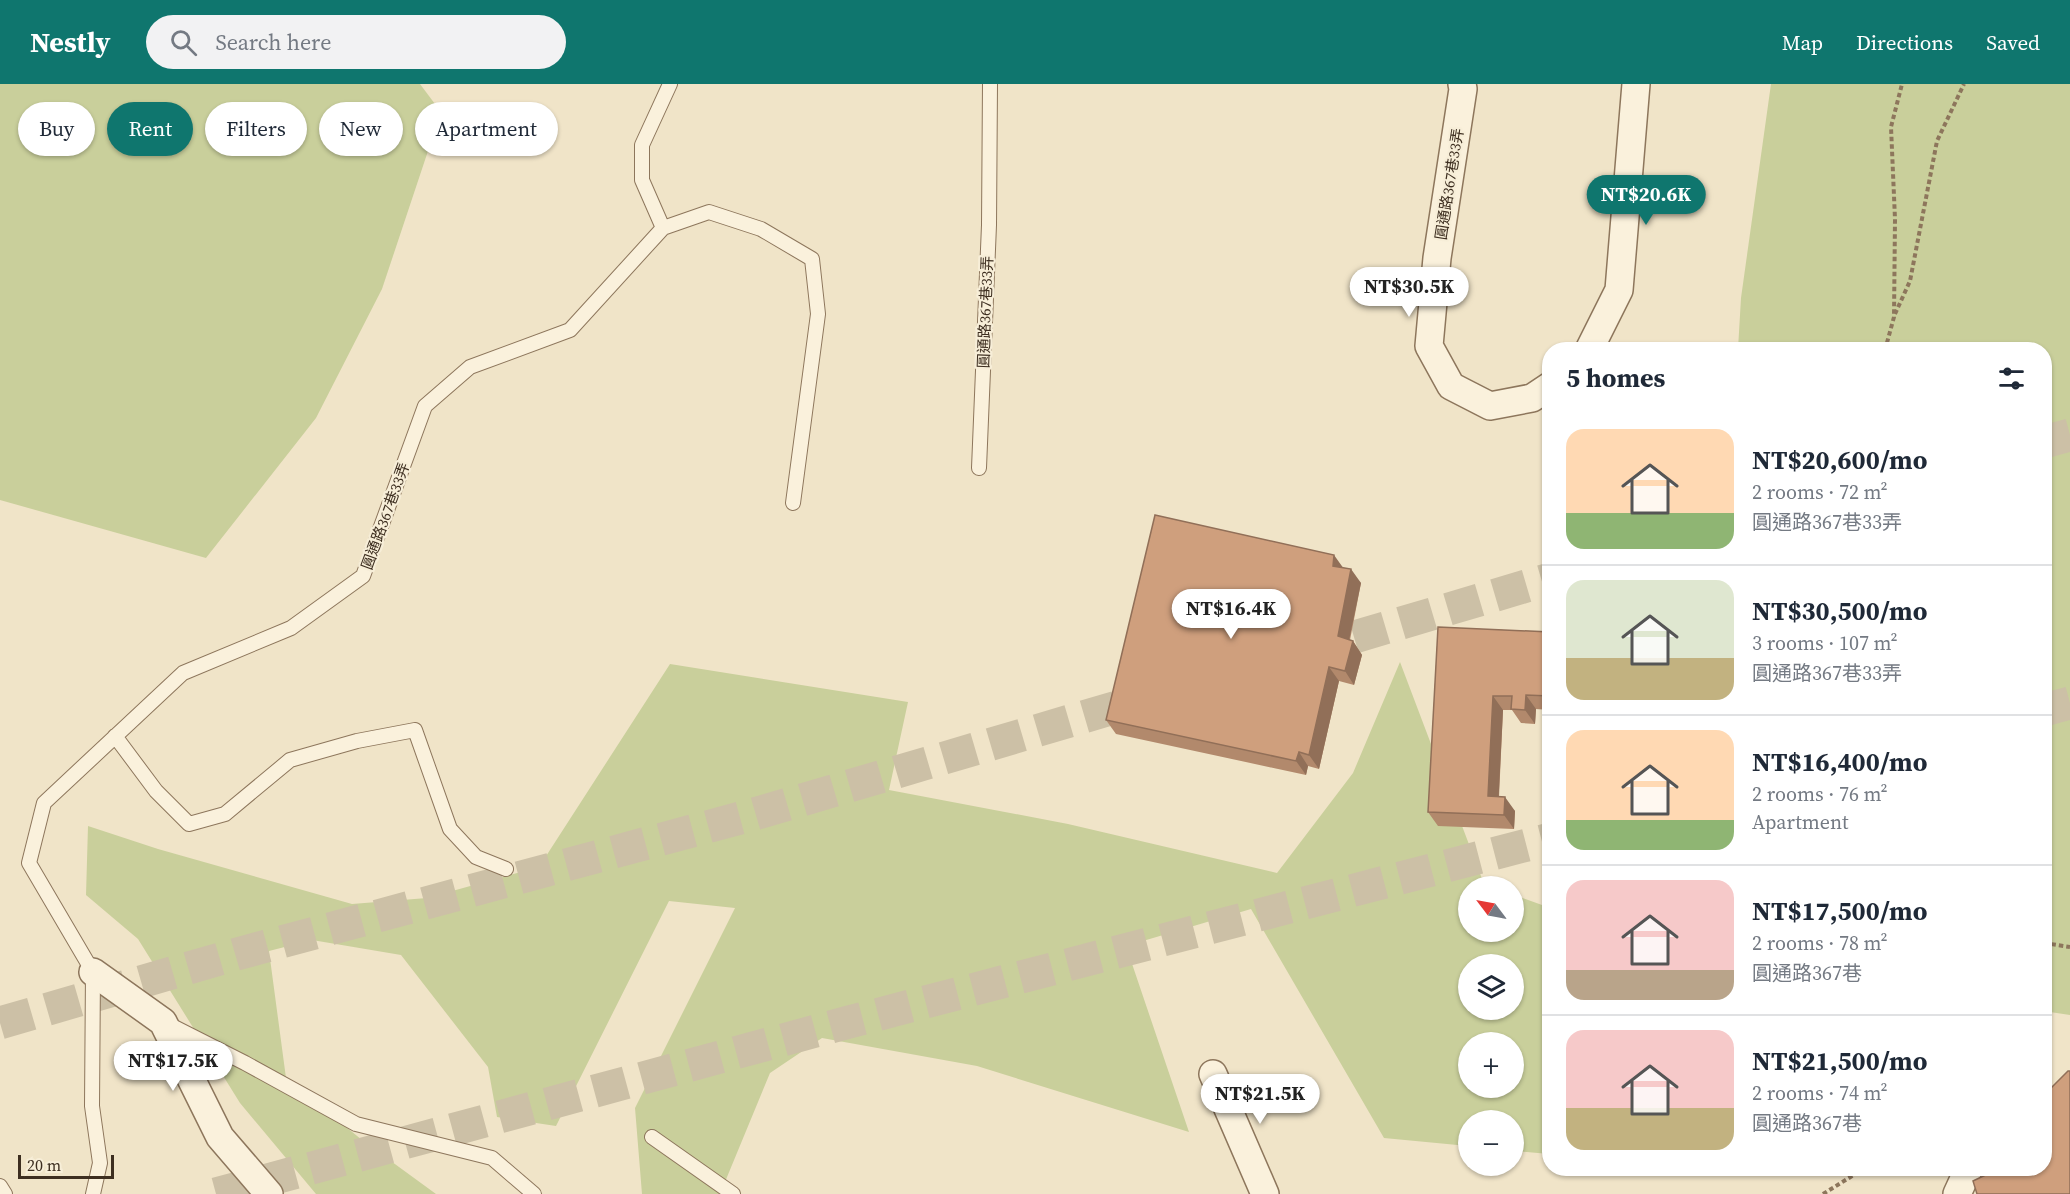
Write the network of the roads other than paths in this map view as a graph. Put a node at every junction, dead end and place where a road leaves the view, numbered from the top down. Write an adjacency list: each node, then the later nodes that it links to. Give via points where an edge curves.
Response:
1 (670, 84): 5 (lane, via 642,145 642,180)
2 (990, 84): 8 (lane, 圓通路367巷33弄, via 989,225)
3 (1462, 84): 7 (street, 圓通路367巷33弄, via 1437,258 1429,346 1451,386 1490,406 1532,398)
4 (1636, 84): 6 (street, via 1618,290)
5 (663, 228): 9 (lane, via 709,212 761,229 812,259 818,314); 10 (lane, 圓通路367巷33弄, via 570,330 470,367 426,406 363,576 291,628 183,674)
6 (1593, 342)
7 (1542, 391)
8 (979, 468)
9 (793, 503)
10 (116, 736): 11 (lane, via 156,791 189,824 225,814 290,760 414,730 450,829 476,857); 12 (lane, 圓通路367巷33弄, via 44,803 28,863)
11 (506, 869)
12 (93, 972): 13 (street); 19 (lane, via 92,1106 100,1163)
13 (163, 1022): 20 (street, via 220,1137); 21 (lane, via 356,1124 492,1158)
14 (1213, 1074): 23 (street)
15 (652, 1137): 22 (lane)
16 (1965, 1176): 24 (street)
17 (0, 1186): 18 (lane)
18 (5, 1194)
19 (93, 1194)
20 (268, 1194)
21 (534, 1194)
22 (734, 1194)
23 (1265, 1194)
24 (1957, 1194)

